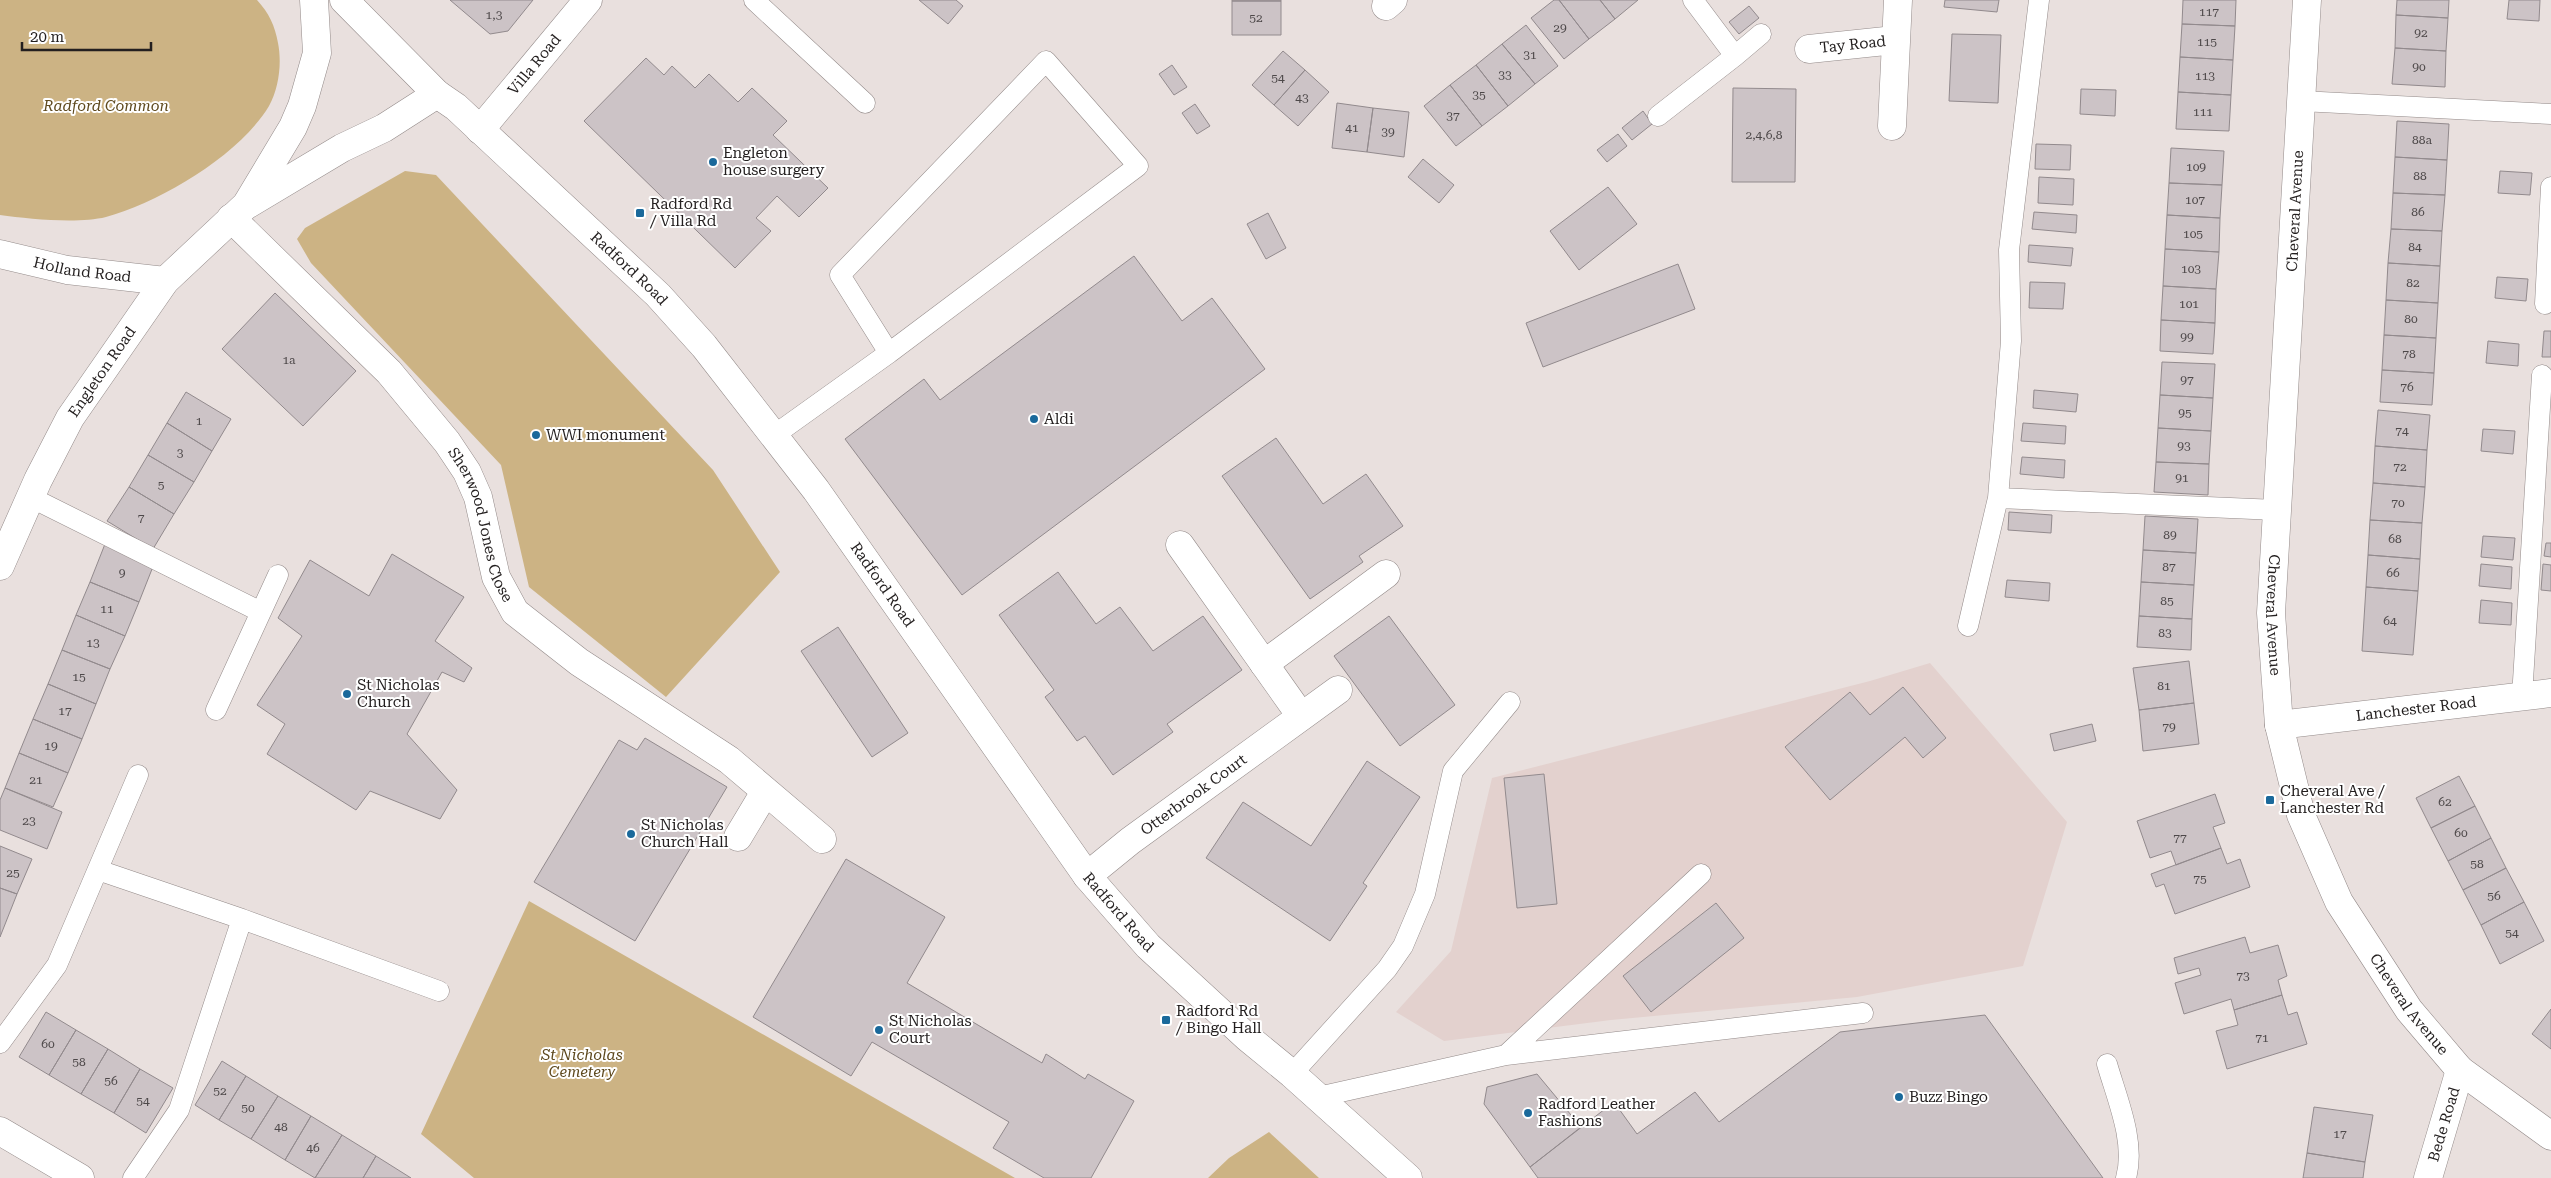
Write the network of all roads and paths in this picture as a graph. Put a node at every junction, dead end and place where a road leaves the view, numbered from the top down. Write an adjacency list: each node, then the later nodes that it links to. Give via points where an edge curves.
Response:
1 (314, 0): 21 (street, Engleton Road, via 317,53 302,106 293,127)
2 (344, 0): 13 (street, Radford Road)
3 (588, 0): 19 (street, Villa Road)
4 (754, 0): 15 (lane)
5 (1693, 0): 12 (lane)
6 (1898, 0): 10 (street, Tay Road)
7 (2038, 0): 29 (lane, via 2009,250 2011,341)
8 (2307, 0): 14 (street, Cheveral Avenue)
9 (1761, 34): 12 (lane)
10 (1896, 40): 11 (street, Tay Road); 18 (street, Tay Road)
11 (1809, 50)
12 (1735, 56): 17 (lane)
13 (437, 94): 19 (street, Radford Road); 21 (street, Engleton Road)
14 (2301, 100): 16 (lane); 30 (street, Cheveral Avenue)
15 (865, 103)
16 (2551, 114)
17 (1658, 116)
18 (1892, 126)
19 (480, 130): 27 (street, Radford Road, via 658,295 704,346)
20 (2551, 187): 24 (lane)
21 (238, 212): 23 (street, Engleton Road); 46 (street, Sherwood Jones Close, via 389,372 447,442 467,472 478,498 496,577 515,612 579,662 729,760)
22 (0, 254): 23 (street, Holland Road, via 66,270)
23 (165, 281): 28 (street, Engleton Road, via 70,418)
24 (2545, 304)
25 (889, 353): 25 (lane, via 840,275 1046,61 1138,166); 27 (lane)
26 (2542, 375): 40 (lane)
27 (774, 436): 51 (street, Radford Road, via 816,490)
28 (30, 497): 32 (street, Engleton Road); 35 (lane)
29 (1998, 498): 30 (lane); 36 (lane)
30 (2277, 510): 44 (street, Cheveral Avenue, via 2270,613)
31 (1180, 545): 37 (street)
32 (0, 566)
33 (1386, 574): 37 (street)
34 (278, 575): 35 (lane)
35 (261, 612): 42 (lane)
36 (1968, 626)
37 (1264, 664): 43 (street)
38 (1338, 690): 43 (street, Otterbrook Court)
39 (2551, 693): 40 (street, Lanchester Road)
40 (2522, 697): 44 (street, Lanchester Road)
41 (1510, 702): 59 (lane, via 1453,772 1425,894 1403,946 1387,969)
42 (216, 710)
43 (1301, 716): 51 (street, Otterbrook Court, via 1130,840)
44 (2279, 726): 58 (street, Cheveral Avenue, via 2301,815 2339,902 2409,1010)
45 (138, 775): 49 (lane)
46 (765, 792): 47 (street); 48 (street, Sherwood Jones Close)
47 (738, 837)
48 (822, 839)
49 (98, 870): 52 (lane); 55 (lane, via 57,965)
50 (1701, 874): 56 (lane)
51 (1087, 876): 59 (street, Radford Road, via 1148,946)
52 (242, 919): 53 (lane); 64 (lane, via 179,1110)
53 (439, 991)
54 (1863, 1013): 56 (lane)
55 (0, 1042)
56 (1506, 1055): 60 (lane)
57 (2106, 1064): 66 (lane, via 2123,1117 2130,1164)
58 (2460, 1070): 62 (street, Cheveral Avenue); 67 (street, Bede Road)
59 (1292, 1074): 60 (street, Radford Road)
60 (1318, 1097): 65 (street, Radford Road)
61 (0, 1131): 63 (street)
62 (2551, 1136)
63 (80, 1178)
64 (134, 1178)
65 (1408, 1178)
66 (2126, 1178)
67 (2428, 1178)

